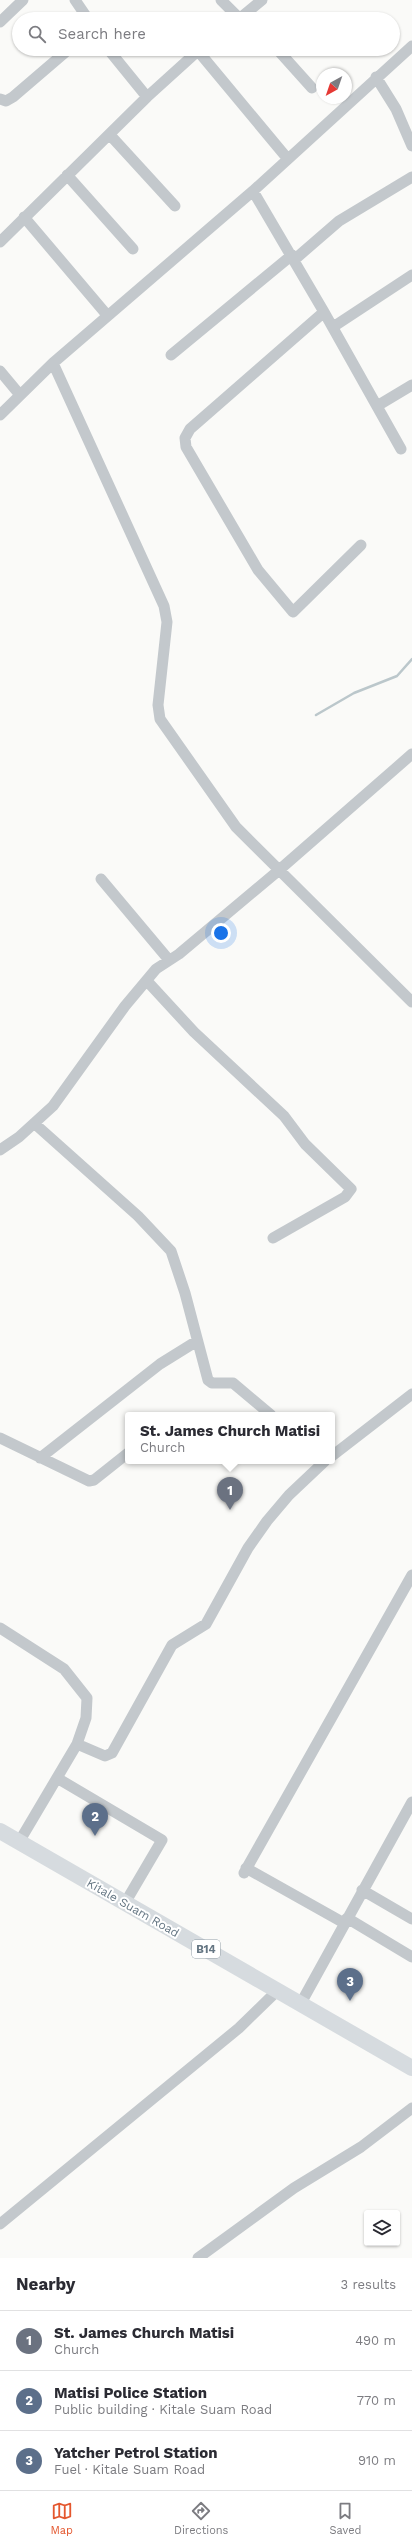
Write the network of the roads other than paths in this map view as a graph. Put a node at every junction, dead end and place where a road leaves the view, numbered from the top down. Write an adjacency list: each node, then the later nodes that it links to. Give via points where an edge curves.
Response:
1 (23, 0): 8 (street)
2 (75, 0): 5 (street)
3 (222, 0): 6 (street)
4 (262, 0): 7 (street)
5 (83, 12)
6 (237, 12)
7 (250, 12)
8 (0, 22)
9 (412, 46): 15 (street)
10 (61, 56): 18 (street, via 13,97 6,101)
11 (114, 56): 17 (street)
12 (192, 56): 17 (street)
13 (204, 56): 21 (street)
14 (283, 56): 16 (street)
15 (376, 77): 20 (street, via 396,109); 21 (street)
16 (312, 88)
17 (147, 97): 19 (street)
18 (0, 99)
19 (110, 135): 22 (street); 25 (street)
20 (412, 146)
21 (287, 158): 24 (street)
22 (67, 175): 26 (street); 28 (street)
23 (412, 177): 29 (street, via 339,221)
24 (253, 191): 29 (street); 32 (street)
25 (175, 206)
26 (24, 217): 27 (street); 32 (street)
27 (0, 242)
28 (133, 249)
29 (293, 257): 31 (street); 34 (street)
30 (412, 275): 33 (street)
31 (324, 312): 33 (street); 42 (street, via 190,429 185,438 186,447 258,570 292,612)
32 (107, 315): 35 (street)
33 (333, 327): 39 (street)
34 (171, 356)
35 (53, 363): 38 (street); 44 (street, via 164,606 167,622 158,705 160,719 236,827)
36 (0, 371): 38 (street)
37 (412, 385): 39 (street)
38 (20, 395): 40 (street)
39 (377, 406): 41 (street)
40 (0, 416)
41 (401, 449)
42 (361, 545)
43 (412, 754): 44 (street)
44 (278, 870): 46 (street); 48 (street)
45 (101, 879): 46 (street)
46 (169, 960): 47 (street, via 156,969)
47 (147, 981): 49 (street, via 124,1006 53,1106); 51 (street, via 194,1032 284,1116 305,1144 351,1189 345,1197)
48 (412, 1002)
49 (35, 1124): 50 (street); 52 (street, via 138,1216 171,1251)
50 (0, 1150)
51 (273, 1238)
52 (197, 1341): 54 (street, via 205,1374 210,1382 233,1383); 58 (street, via 160,1364)
53 (412, 1394): 56 (street)
54 (267, 1412)
55 (0, 1438): 58 (street)
56 (335, 1454)
57 (125, 1455): 58 (street, via 94,1480 89,1481)
58 (40, 1458)
59 (322, 1464): 62 (street, via 289,1495 267,1521 248,1548 206,1624 172,1645 112,1753 105,1756)
60 (412, 1575): 70 (street, via 245,1871)
61 (0, 1628): 62 (street, via 64,1670 87,1698 86,1718)
62 (77, 1744): 63 (street)
63 (56, 1778): 66 (street); 68 (street, via 162,1840)
64 (412, 1802): 67 (street)
65 (0, 1831): 66 (highway, Kitale Suam Road / B14)
66 (19, 1842): 68 (highway, Kitale Suam Road / B14)
67 (362, 1890): 69 (street); 70 (street)
68 (125, 1903): 72 (highway, Kitale Suam Road / B14)
69 (412, 1919)
70 (345, 1920): 71 (street); 73 (street)
71 (412, 1956)
72 (278, 1990): 73 (highway, Kitale Suam Road / B14); 76 (street, via 233,2033)
73 (301, 2003): 74 (highway, Kitale Suam Road / B14)
74 (412, 2068)
75 (412, 2108): 77 (street, via 361,2146 294,2188)
76 (0, 2224)
77 (198, 2258)

